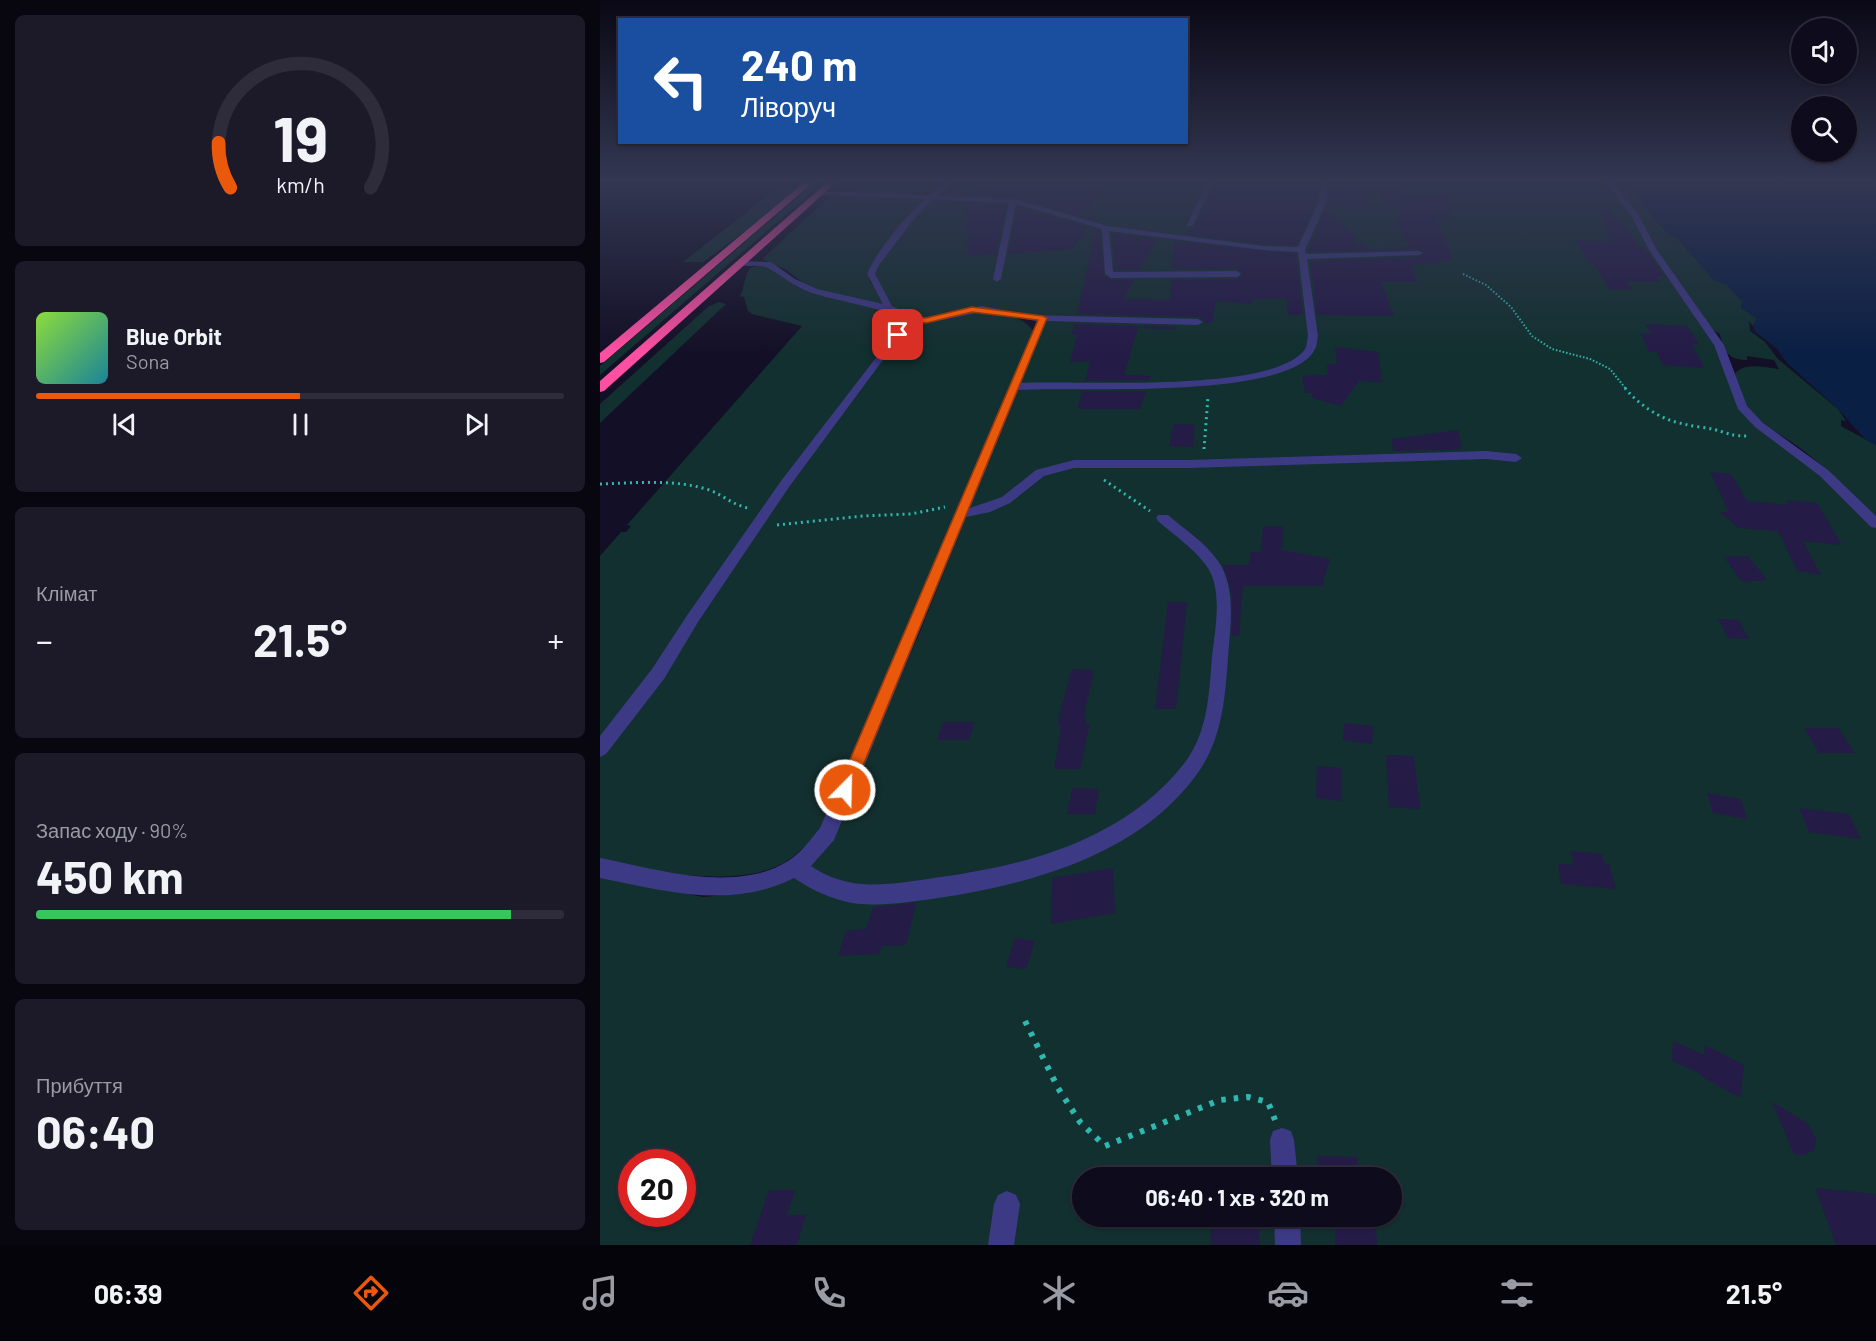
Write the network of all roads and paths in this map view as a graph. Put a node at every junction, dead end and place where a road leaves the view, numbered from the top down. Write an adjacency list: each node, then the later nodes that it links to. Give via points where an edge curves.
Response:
1 (744, 237): 19 (highway)
2 (770, 237): 11 (highway)
3 (896, 237): 15 (lane, via 871,274)
4 (1005, 237): 14 (lane)
5 (1107, 237): 12 (lane, via 1111,275)
6 (1177, 237): 9 (lane)
7 (1308, 237): 9 (lane)
8 (1646, 237): 23 (lane, via 1719,345 1742,406)
9 (1302, 253): 10 (lane); 20 (lane, via 1312,348 1289,364)
10 (1419, 253)
11 (741, 263): 15 (lane, via 768,264 814,291); 22 (highway)
12 (1237, 274)
13 (1463, 274): 23 (path, via 1486,285 1511,307 1532,336 1552,349 1610,369 1632,396 1656,414 1730,436)
14 (997, 279)
15 (886, 307): 17 (lane)
16 (1043, 318): 17 (lane, via 982,309 926,320); 18 (lane); 21 (lane)
17 (911, 319): 30 (lane, via 785,484 658,674)
18 (1198, 322)
19 (600, 359)
20 (1216, 383): 21 (lane); 26 (path, via 1206,405)
21 (1014, 387): 27 (lane)
22 (600, 388)
23 (1778, 438): 29 (lane, via 1824,473)
24 (1516, 458): 26 (lane, via 1486,455)
25 (1096, 463): 26 (lane); 27 (lane, via 1040,473 1006,500); 28 (path, via 1102,479)
26 (1204, 463)
27 (963, 513): 31 (lane, via 827,834)
28 (1164, 518): 31 (lane, via 1213,564 1220,580 1222,615 1214,719 1191,769 1157,804 1125,827 1065,859 949,887 882,895 843,891 813,880)
29 (1876, 524)
30 (600, 749)
31 (796, 867): 32 (lane, via 770,879 706,886 664,882)
32 (600, 868)
33 (1025, 1021): 34 (path, via 1058,1088 1080,1122 1105,1146 1220,1100 1248,1097 1268,1102)
34 (1282, 1140): 35 (lane)
35 (1283, 1167)
36 (1007, 1204): 38 (lane)
37 (1287, 1227): 39 (lane)
38 (1001, 1245)
39 (1288, 1245)

